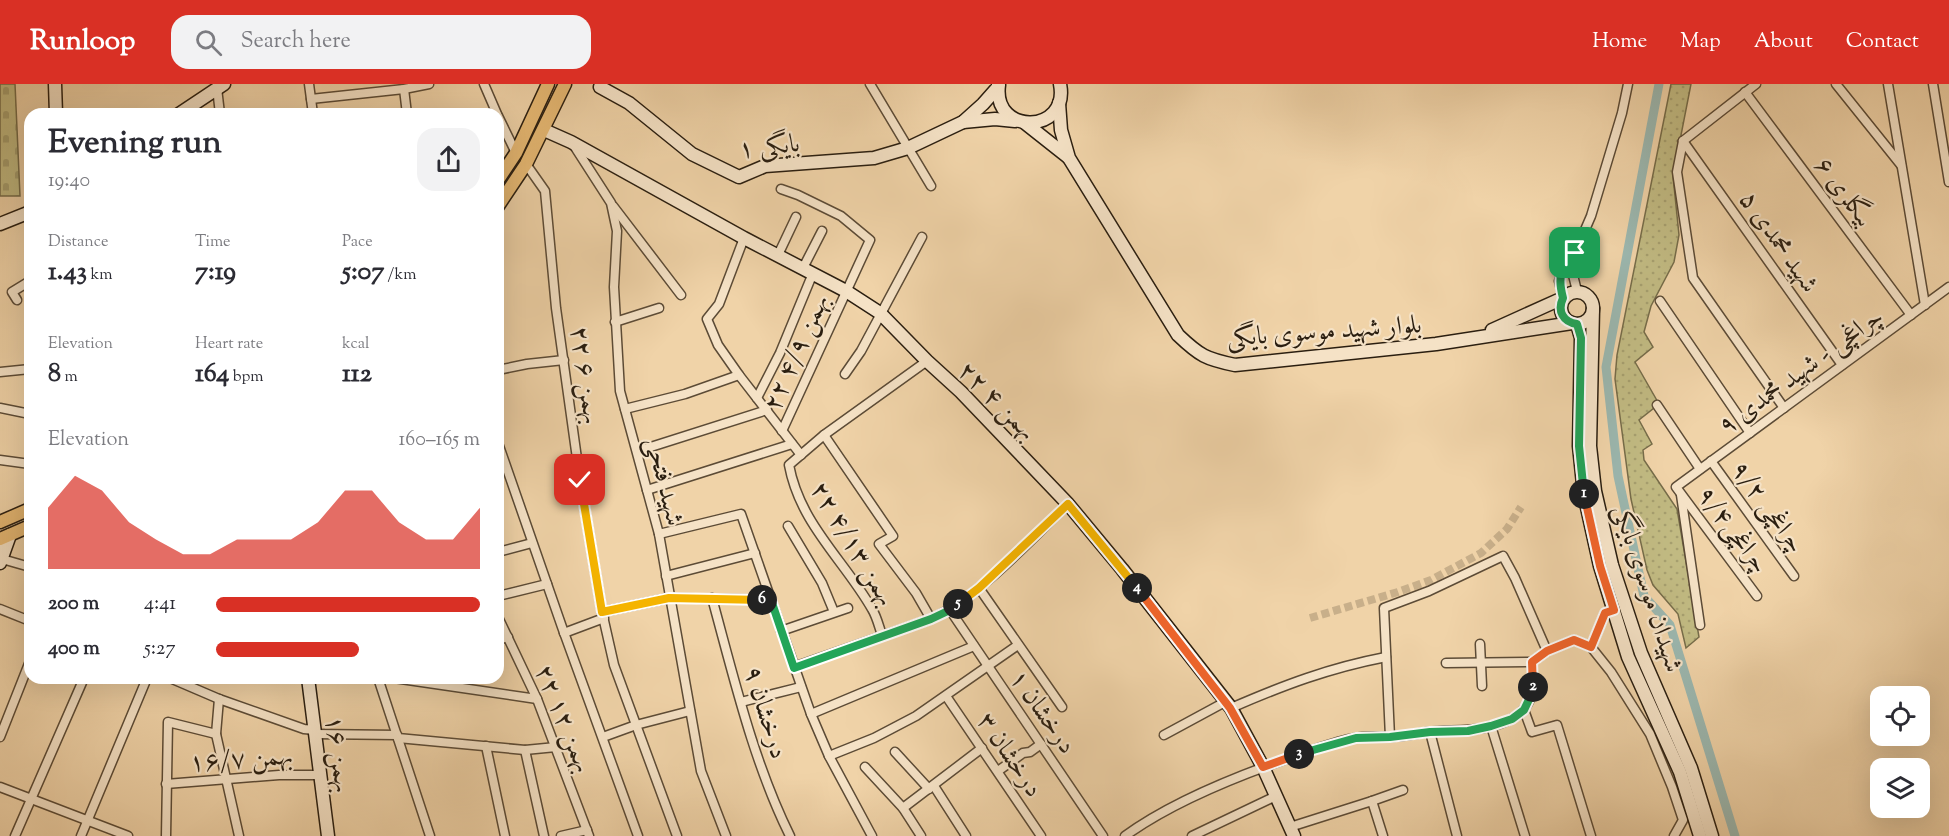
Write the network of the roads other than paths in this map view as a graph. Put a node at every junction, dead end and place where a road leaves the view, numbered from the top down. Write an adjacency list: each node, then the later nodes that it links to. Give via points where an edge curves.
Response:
1 (56, 84): 21 (street)
2 (309, 84): 20 (street)
3 (429, 84): 17 (street)
4 (484, 84): 26 (street)
5 (548, 84): 34 (main road)
6 (565, 84): 30 (main road)
7 (870, 84): 33 (street)
8 (1071, 84): 19 (street)
9 (1628, 84): 50 (street, via 1591,216)
10 (1756, 84): 18 (street)
11 (1836, 84): 37 (street)
12 (1888, 84): 37 (street)
13 (1933, 84): 39 (street)
14 (999, 85): 27 (street); 28 (street, بلوار شهید موسوی بایگی, via 1003,108)
15 (221, 86): 22 (street); 23 (street)
16 (600, 87): 33 (street, بایگی ۱, via 629,103 692,154 739,177 765,166 874,159)
17 (404, 89): 20 (street); 25 (street)
18 (1745, 92): 31 (street); 65 (street, بیگلری ۶)
19 (1060, 94): 28 (street, via 1046,119); 35 (street, بلوار شهید موسوی بایگی, via 1061,130)
20 (311, 99): 24 (street)
21 (56, 108)
22 (188, 108)
23 (220, 108)
24 (312, 108)
25 (406, 108)
26 (494, 108)
27 (963, 122): 28 (street); 33 (street, بایگی ۱)
28 (1022, 122): 35 (street, بلوار شهید موسوی بایگی)
29 (504, 130): 34 (street)
30 (544, 130): 32 (street, ۲۲ بهمن ۴); 36 (main road)
31 (1683, 141): 71 (street, شهید محمدی ۵); 80 (street, via 1677,172 1693,278)
32 (571, 142): 43 (street, شهید فتحی); 49 (street, ۲۲ بهمن ۴)
33 (908, 148): 40 (street)
34 (516, 153): 38 (main road)
35 (1069, 158): 68 (street, بلوار شهید موسوی بایگی, via 1178,335 1209,360 1235,365)
36 (526, 164): 42 (main road); 69 (street, ۲۲ بهمن ۶, via 544,191)
37 (1901, 165): 61 (street)
38 (504, 171)
39 (1949, 182)
40 (931, 186)
41 (781, 189): 55 (street, ۲۲ بهمن ۴/۹, via 841,216 870,240)
42 (504, 197)
43 (611, 203): 57 (street); 66 (street, شهید فتحی, via 617,231)
44 (24, 214): 46 (street)
45 (796, 217): 51 (street)
46 (0, 224)
47 (822, 231): 52 (street)
48 (922, 237): 64 (street)
49 (744, 238): 51 (street, ۲۲ بهمن ۴); 76 (street, via 719,304 707,319 718,345)
50 (1575, 253): 56 (street); 58 (street, via 1558,281)
51 (778, 255): 52 (street, ۲۲ بهمن ۴)
52 (808, 271): 55 (street, ۲۲ بهمن ۴); 77 (street, via 780,353)
53 (24, 285): 59 (street, via 12,293)
54 (1949, 287): 61 (street, ۹ چراغچی - شهید محمدی)
55 (846, 291): 64 (street, ۲۲ بهمن ۴); 84 (street, ۲۲ بهمن ۴/۹)
56 (1576, 291): 58 (street); 63 (street, via 1590,298)
57 (681, 295)
58 (1563, 298): 67 (street, via 1561,313); 68 (street, بلوار شهید موسوی بایگی)
59 (17, 300)
60 (1660, 301): 85 (street)
61 (1925, 305): 65 (street, ۹ چراغچی - شهید محمدی)
62 (659, 308): 66 (street)
63 (1593, 308): 67 (street, via 1590,318); 222 (street, شهیدان موسوی بایگی, via 1590,446 1595,491 1612,565 1641,653 1691,768)
64 (880, 313): 70 (street, ۲۲ بهمن ۴); 75 (street)
65 (1911, 315): 71 (street, ۹ چراغچی - شهید محمدی)
66 (615, 322): 81 (street, شهید فتحی)
67 (1574, 324): 68 (street, بلوار شهید موسوی بایگی); 121 (street, شهیدان موسوی بایگی, via 1581,338 1579,446 1584,494)
68 (1474, 337)
69 (564, 360): 72 (street); 123 (street, ۲۲ بهمن ۶)
70 (927, 361): 86 (street, ۲۲ بهمن ۴/۱۳); 97 (street, ۲۲ بهمن ۴)
71 (1842, 365): 80 (street, ۹ چراغچی - شهید محمدی)
72 (504, 369)
73 (24, 370): 74 (street)
74 (0, 372)
75 (844, 374)
76 (739, 375): 77 (street); 81 (street)
77 (757, 398): 82 (street)
78 (1657, 405): 94 (street)
79 (0, 408): 83 (street)
80 (1784, 408): 85 (street, ۹ چراغچی - شهید محمدی)
81 (625, 409): 88 (street, شهید فتحی)
82 (767, 410): 84 (street); 88 (street)
83 (24, 413)
84 (782, 431): 87 (street)
85 (1750, 433): 92 (street, ۹ چراغچی - شهید محمدی)
86 (824, 435): 89 (street, ۲۲ بهمن ۴/۱۳); 125 (street, via 893,536 879,544)
87 (792, 444): 89 (street); 95 (street)
88 (638, 452): 95 (street, شهید فتحی)
89 (801, 455): 130 (street, ۲۲ بهمن ۴/۱۳, via 789,465 793,486 830,552 873,611)
90 (0, 460): 93 (street)
91 (504, 461): 104 (street)
92 (1711, 461): 94 (street, ۹ چراغچی - شهید محمدی); 110 (street, ۹/۲ چراغچی)
93 (24, 463)
94 (1700, 469): 96 (street, ۹ چراغچی - شهید محمدی)
95 (647, 490): 102 (street, شهید فتحی)
96 (1679, 490): 114 (street, ۹/۴چراغچی); 126 (street)
97 (1068, 504): 112 (street); 157 (street, ۲۲ بهمن ۴)
98 (24, 510): 99 (main road)
99 (0, 522)
100 (788, 526): 122 (street, via 822,583)
101 (24, 529): 103 (main road)
102 (659, 534): 106 (street, via 741,514); 109 (street, شهید فتحی)
103 (5, 537): 107 (street)
104 (532, 543): 105 (street); 111 (street)
105 (504, 550)
106 (755, 553): 109 (street); 117 (street)
107 (0, 560): 108 (street)
108 (24, 566)
109 (666, 576): 115 (street, شهید فتحی)
110 (1794, 576)
111 (547, 584): 113 (street); 129 (street)
112 (979, 588): 120 (street); 134 (street)
113 (504, 595)
114 (1757, 596)
115 (669, 598): 116 (street); 123 (street); 160 (street, شهید فتحی)
116 (712, 598): 117 (street); 156 (street, درخشان ۹)
117 (771, 600): 128 (street)
118 (848, 608): 122 (street)
119 (0, 609): 124 (street)
120 (950, 610): 125 (street); 135 (street, درخشان ۱)
121 (1614, 610): 136 (street, via 1605,613); 221 (street, شهیدان موسوی بایگی, via 1628,657 1680,772)
122 (834, 612): 128 (street)
123 (603, 615): 129 (street); 162 (street, ۲۲ بهمن ۶, via 614,665)
124 (24, 619)
125 (931, 619): 130 (street)
126 (1700, 625)
127 (504, 629): 131 (street, ۲۲ بهمن ۱۲)
128 (781, 631): 143 (street)
129 (564, 633): 170 (street)
130 (882, 635): 143 (street)
131 (508, 637): 132 (street); 155 (street, ۲۲ بهمن ۱۲)
132 (504, 638)
133 (1480, 644): 141 (street)
134 (1018, 645): 142 (street); 158 (street)
135 (974, 646): 142 (street, درخشان ۱); 161 (street)
136 (1591, 647): 137 (street, via 1574,640); 220 (street, via 1650,734 1683,820)
137 (1547, 651): 138 (street, via 1503,556 1384,608); 139 (street)
138 (1386, 657): 157 (street, via 1321,671); 171 (street)
139 (1532, 662): 141 (street); 159 (street, via 1533,691)
140 (1446, 663): 141 (street)
141 (1481, 663): 151 (street)
142 (988, 666): 153 (street); 172 (street, درخشان ۱)
143 (794, 668): 152 (street)
144 (24, 676): 169 (street)
145 (81, 684): 189 (street)
146 (145, 684): 192 (street)
147 (184, 684): 154 (street)
148 (309, 684): 164 (street, بهمن ۱۶)
149 (380, 684): 168 (street)
150 (435, 684): 155 (street)
151 (1482, 686)
152 (801, 687): 156 (street); 161 (street)
153 (946, 696): 175 (street, درخشان ۳); 178 (street, via 874,738)
154 (219, 699): 164 (street); 166 (street)
155 (537, 699): 174 (street, ۲۲ بهمن ۱۲)
156 (741, 702): 208 (street, درخشان ۹, via 775,806)
157 (1228, 705): 167 (street); 180 (street, ۲۲ بهمن ۴)
158 (1062, 707)
159 (1524, 710): 163 (street); 219 (street, via 1532,732 1557,725)
160 (690, 711): 162 (street); 207 (street, شهید فتحی, via 701,771)
161 (812, 714): 178 (street)
162 (636, 725): 170 (street); 206 (street, ۲۲ بهمن ۶)
163 (1491, 726): 165 (street); 218 (street)
164 (315, 732): 168 (street); 182 (street, بهمن ۱۶)
165 (1430, 732): 171 (street); 217 (street)
166 (216, 734): 183 (street); 184 (street, via 168,722)
167 (1164, 735)
168 (397, 736): 173 (street); 201 (street)
169 (0, 737)
170 (603, 737): 205 (street)
171 (1390, 737): 180 (street, via 1356,738)
172 (1041, 744): 181 (street); 213 (street, درخشان ۱)
173 (486, 746): 176 (street); 202 (street)
174 (556, 747): 176 (street); 194 (street, ۲۲ بهمن ۱۲)
175 (982, 748): 181 (street, درخشان ۳); 186 (street)
176 (525, 750): 203 (street)
177 (895, 752): 186 (street)
178 (829, 756): 209 (street)
179 (865, 767): 191 (street)
180 (1263, 767): 188 (street, ۲۲ بهمن ۴); 214 (street, via 1167,809)
181 (998, 771): 212 (street, درخشان ۳)
182 (320, 775): 183 (street, بهمن ۱۶/۷); 200 (street, بهمن ۱۶)
183 (226, 780): 184 (street, بهمن ۱۶/۷); 199 (street)
184 (165, 784): 198 (street)
185 (0, 787): 189 (street)
186 (931, 788): 191 (street); 211 (street)
187 (1403, 790): 190 (street)
188 (1276, 796): 193 (street, ۲۲ بهمن ۴); 215 (street)
189 (32, 800): 192 (street); 195 (street)
190 (1372, 801): 193 (street); 216 (street)
191 (903, 808): 210 (street)
192 (88, 820): 196 (street); 197 (street)
193 (1292, 832)
194 (588, 833): 204 (street)
195 (15, 836)
196 (81, 836)
197 (128, 836)
198 (166, 836)
199 (239, 836)
200 (328, 836)
201 (430, 836)
202 (505, 836)
203 (544, 836)
204 (561, 836)
205 (638, 836)
206 (677, 836)
207 (726, 836)
208 (790, 836)
209 (872, 836)
210 (921, 836)
211 (966, 836)
212 (1041, 836)
213 (1104, 836)
214 (1125, 836)
215 (1192, 836)
216 (1383, 836)
217 (1457, 836)
218 (1525, 836)
219 (1591, 836)
220 (1674, 836)
221 (1700, 836)
222 (1712, 836)

